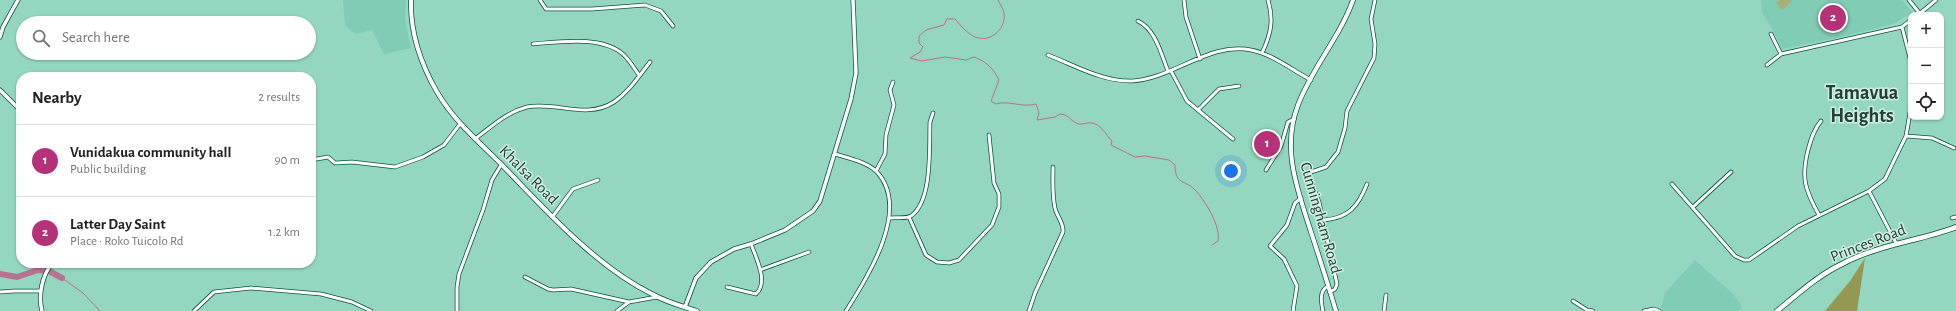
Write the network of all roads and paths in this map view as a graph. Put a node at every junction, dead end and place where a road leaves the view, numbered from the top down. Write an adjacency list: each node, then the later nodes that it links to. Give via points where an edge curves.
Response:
1 (18, 0): 18 (street)
2 (411, 0): 39 (main road, Khalsa Road, via 412,30 425,69)
3 (540, 0): 15 (street, via 546,9 645,5 661,10)
4 (853, 0): 45 (street, via 856,73)
5 (1184, 0): 24 (street, via 1186,17)
6 (1268, 0): 21 (street, via 1272,23 1270,36)
7 (1353, 0): 29 (main road, Cunningham Road)
8 (1375, 0): 62 (street, via 1371,19 1375,44 1374,58 1347,112 1338,152 1326,168 1309,175)
9 (1909, 0): 11 (street)
10 (1936, 0): 12 (street)
11 (1918, 12)
12 (1922, 12)
13 (1138, 21): 27 (street, via 1144,24 1154,37)
14 (1908, 22): 16 (street)
15 (673, 26)
16 (1902, 27): 20 (street); 22 (street)
17 (1771, 34): 22 (street)
18 (0, 37)
19 (533, 44): 28 (street, via 588,42 605,46 623,54)
20 (1908, 50)
21 (1262, 53): 24 (street, via 1234,48); 29 (street)
22 (1781, 54): 26 (street)
23 (1048, 55): 27 (street, via 1104,77 1116,79 1132,81)
24 (1200, 59): 27 (street)
25 (650, 62): 28 (street)
26 (1767, 65)
27 (1170, 71): 34 (street, via 1187,102)
28 (639, 75): 42 (street, via 630,89 606,106 584,111 542,106 527,107 512,112)
29 (1311, 80): 36 (main road, Cunningham Road)
30 (893, 82): 50 (street, via 890,90 894,105 886,135 885,154)
31 (1239, 86): 34 (street, via 1219,89)
32 (0, 90): 33 (street)
33 (16, 106)
34 (1198, 110): 43 (street)
35 (933, 113): 60 (street, via 930,122 926,186 917,210)
36 (1294, 119): 49 (street, via 1288,122 1281,146); 56 (main road, Cunningham Road, via 1291,156)
37 (1909, 120): 41 (street)
38 (1821, 121): 58 (street, via 1810,144 1803,175 1809,198)
39 (460, 124): 42 (main road, Khalsa Road); 46 (street, via 444,145 423,157 395,167 352,162 335,163 328,157)
40 (989, 135): 60 (street, via 999,206 992,224 959,260 937,262 926,255)
41 (1906, 136): 44 (street, via 1932,138); 55 (street, via 1885,179)
42 (475, 139): 47 (main road, Khalsa Road)
43 (1233, 139)
44 (1954, 148)
45 (835, 154): 50 (street); 65 (street, via 820,201 813,211 785,230)
46 (316, 159)
47 (501, 165): 59 (main road, Khalsa Road); 83 (street, via 492,180 459,274)
48 (1053, 167): 87 (street, via 1055,209 1063,232 1034,293)
49 (1266, 170)
50 (876, 171): 61 (street, via 887,187)
51 (1731, 172): 57 (street)
52 (598, 180): 59 (street, via 573,189)
53 (1367, 184): 62 (street, via 1358,201 1346,214)
54 (1672, 184): 57 (street)
55 (1868, 191): 58 (street); 64 (street)
56 (1300, 198): 70 (main road, Cunningham Road); 88 (street, via 1295,203 1287,225 1270,246 1284,259 1297,286)
57 (1693, 206): 58 (street, via 1735,256 1744,260 1757,256 1798,226)
58 (1819, 215)
59 (553, 216): 76 (main road, Khalsa Road, via 594,255)
60 (909, 217): 61 (street)
61 (890, 218): 86 (street, via 870,269)
62 (1324, 220): 74 (street, via 1337,284)
63 (1956, 227): 64 (main road, Princes Road)
64 (1896, 243): 95 (main road, Princes Road, via 1842,263 1816,278)
65 (751, 244): 68 (street); 79 (street, via 734,248 711,262 696,278)
66 (809, 252): 68 (street)
67 (49, 268): 72 (street)
68 (760, 270): 71 (street, via 759,292 756,294)
69 (525, 277): 78 (street, via 548,289 571,289)
70 (1328, 286): 74 (main road, Cunningham Road); 89 (street, via 1321,294)
71 (727, 287)
72 (40, 291): 73 (street); 80 (street)
73 (0, 292)
74 (1330, 292): 90 (main road, Cunningham Road)
75 (1386, 296): 91 (street)
76 (657, 297): 78 (street); 79 (main road, Khalsa Road)
77 (1573, 301): 92 (street)
78 (629, 302): 84 (street)
79 (685, 307): 85 (main road, Khalsa Road)
80 (42, 311)
81 (194, 311): 82 (street, via 214,292 256,288 321,294 352,302)
82 (371, 311)
83 (458, 311)
84 (617, 311)
85 (697, 311)
86 (846, 311)
87 (1029, 311)
88 (1293, 311)
89 (1323, 311)
90 (1336, 311)
91 (1384, 311)
92 (1593, 311)
93 (1644, 311): 94 (street)
94 (1659, 311)
95 (1777, 311)

